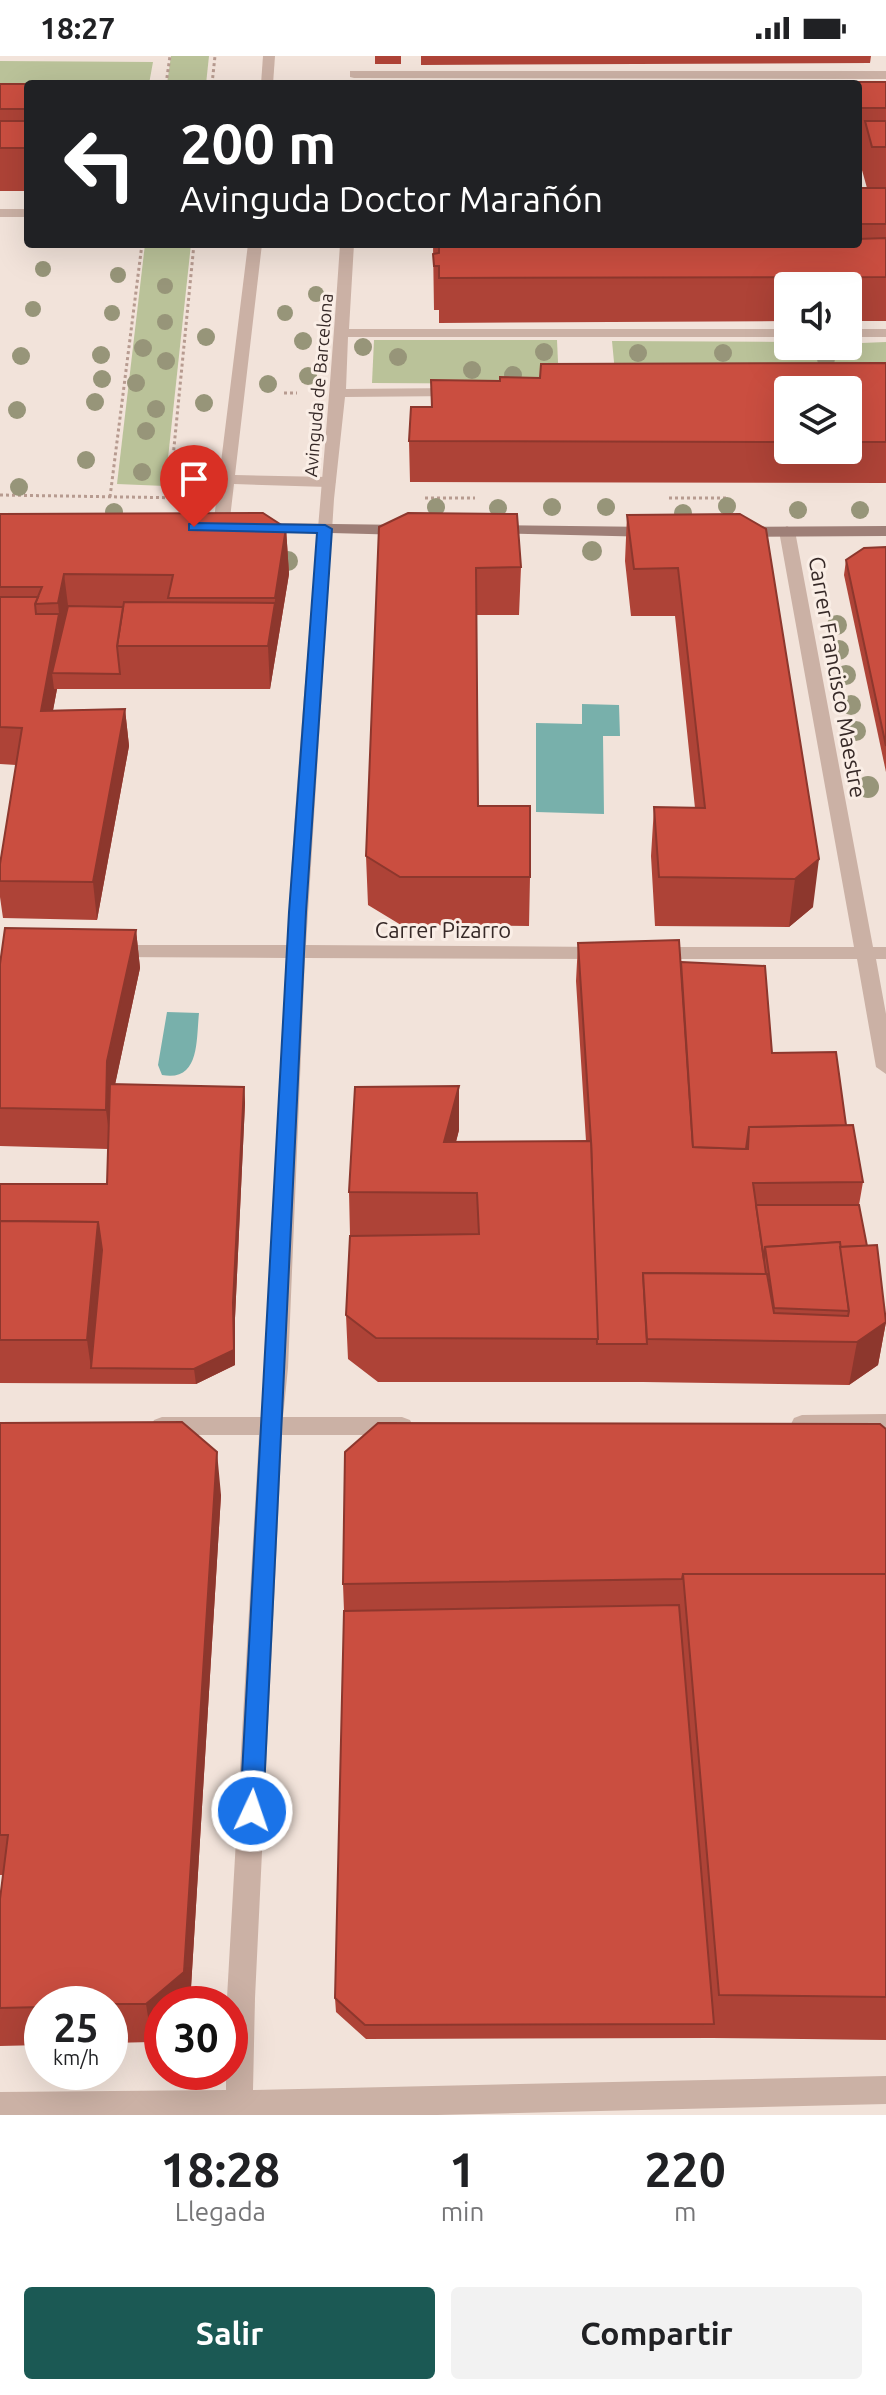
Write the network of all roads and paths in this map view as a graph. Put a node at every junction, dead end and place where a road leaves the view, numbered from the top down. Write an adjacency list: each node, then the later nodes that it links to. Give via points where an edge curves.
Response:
1 (170, 56): 7 (path)
2 (215, 56): 8 (path)
3 (269, 56): 9 (street)
4 (353, 56): 6 (street)
5 (886, 75): 6 (street)
6 (354, 79)
7 (167, 80)
8 (212, 80)
9 (267, 80)
10 (0, 213): 11 (street)
11 (24, 213)
12 (141, 248): 25 (path)
13 (194, 248): 25 (path, via 169,498)
14 (255, 248): 22 (street)
15 (347, 248): 16 (street, Avinguda de Barcelona)
16 (342, 333): 17 (street); 21 (street, Avinguda de Barcelona)
17 (774, 333)
18 (862, 333): 19 (street)
19 (886, 333)
20 (478, 392): 21 (street)
21 (338, 393): 23 (street, Avinguda de Barcelona)
22 (226, 479): 23 (street); 26 (street)
23 (328, 482): 27 (street, Avinguda de Barcelona)
24 (0, 495): 25 (path)
25 (110, 497)
26 (227, 527): 27 (street)
27 (325, 529): 28 (street); 35 (street, Avinguda de Barcelona)
28 (430, 530)
29 (476, 530): 32 (street)
30 (787, 531): 31 (street); 33 (street); 36 (street, Carrer Francisco Maestre)
31 (886, 531)
32 (675, 532)
33 (721, 532)
34 (93, 951): 35 (street, Carrer Pizarro)
35 (296, 952): 36 (street, Carrer Pizarro); 43 (street, Avinguda de Barcelona)
36 (863, 953): 37 (street, Carrer Pizarro); 38 (street, Carrer Francisco Maestre)
37 (886, 953)
38 (886, 1067)
39 (886, 1423): 40 (street)
40 (774, 1424)
41 (143, 1426): 43 (street)
42 (430, 1426): 43 (street)
43 (271, 1427): 46 (street, Avinguda de Barcelona)
44 (886, 2090): 46 (street)
45 (0, 2106): 46 (street)
46 (239, 2109)

